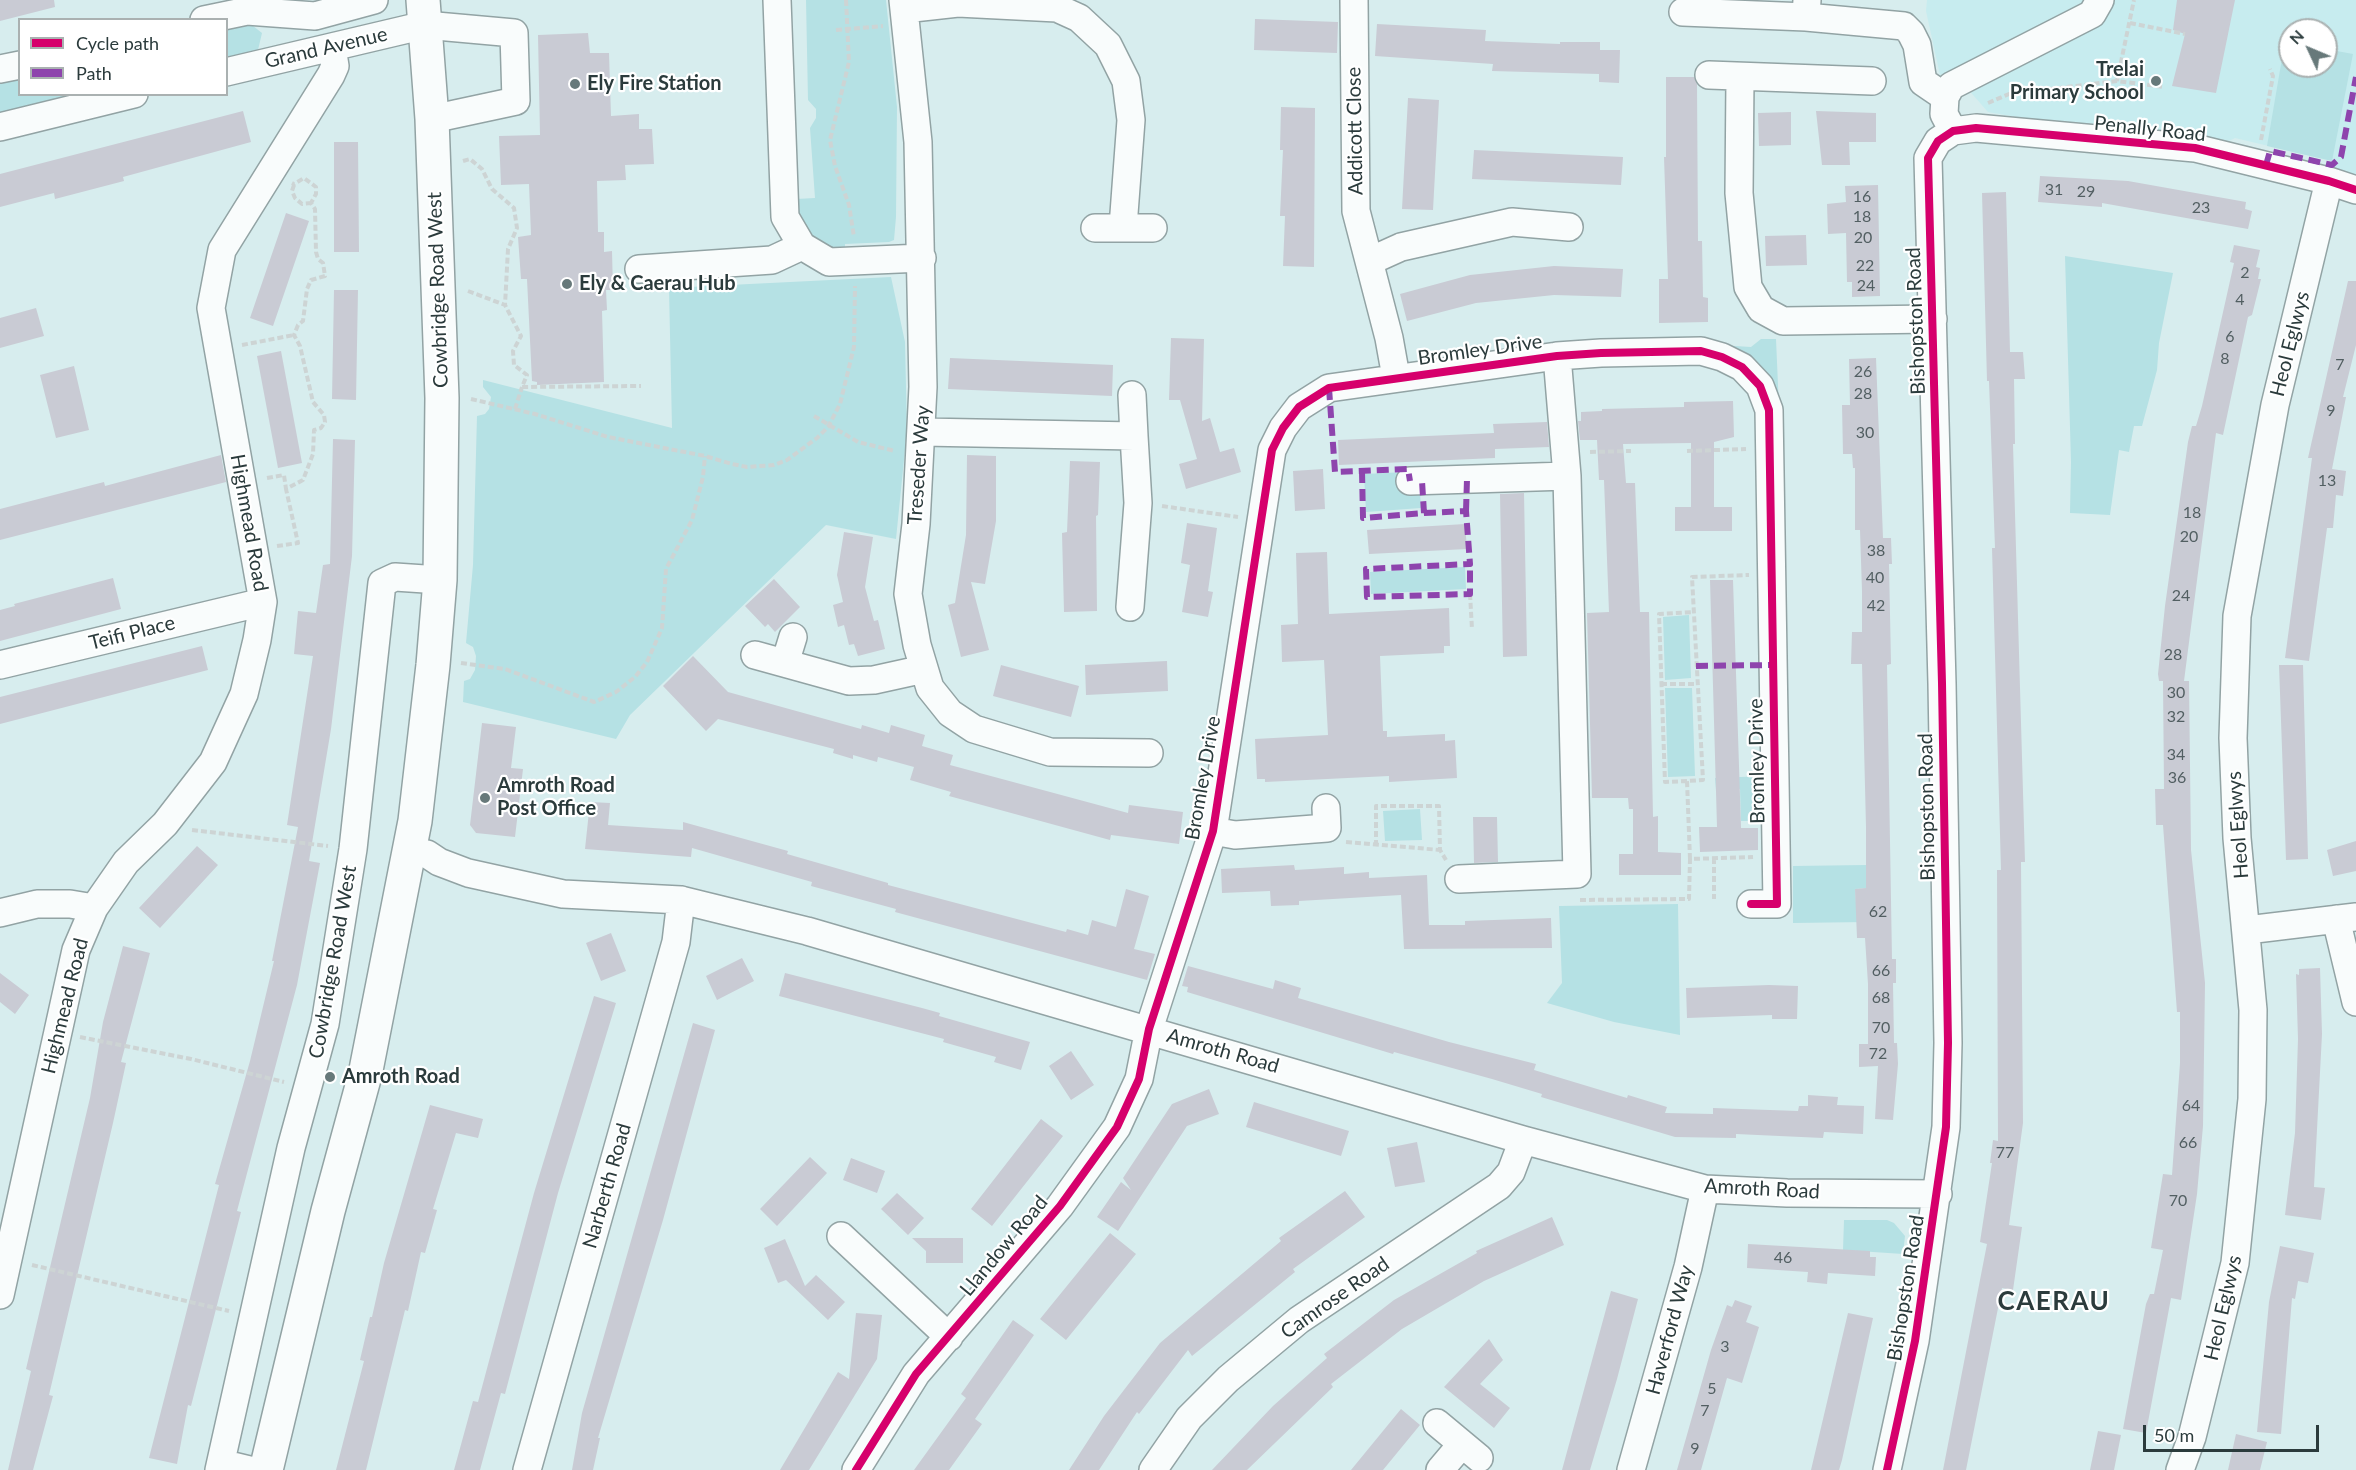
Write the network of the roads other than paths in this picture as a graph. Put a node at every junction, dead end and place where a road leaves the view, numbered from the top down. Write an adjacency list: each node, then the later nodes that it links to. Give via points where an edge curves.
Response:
1 (374, 0): 5 (street, Grand Avenue, via 315,16)
2 (777, 0): 31 (street, via 785,217)
3 (1354, 0): 33 (street, Addicott Close, via 1356,211)
4 (2100, 0): 21 (street, via 2092,14 1964,77 1951,86)
5 (276, 7): 11 (street, Grand Avenue); 13 (street)
6 (1806, 8): 10 (street); 21 (street, via 1904,26 1917,45 1923,81)
7 (1084, 9): 9 (street, via 958,3); 27 (street, via 1126,81 1131,120)
8 (424, 12): 12 (street, Grand Avenue); 22 (highway, Cowbridge Road West); 22 (street, Grand Avenue, via 514,33 516,101)
9 (899, 12): 32 (street, Treseder Way, via 918,142)
10 (1683, 12)
11 (212, 18)
12 (332, 48): 13 (street, Grand Avenue); 44 (street, Highmead Road, via 335,66 284,177 222,250 211,308)
13 (287, 57): 16 (street, Grand Avenue)
14 (18, 65): 15 (street)
15 (0, 69)
16 (228, 72)
17 (1709, 75): 18 (street)
18 (1740, 78): 19 (street); 35 (street, via 1739,193 1748,287 1761,309 1783,321)
19 (1872, 81)
20 (126, 96): 23 (street)
21 (1945, 97): 24 (street)
22 (432, 119): 43 (highway, Cowbridge Road West, via 442,398)
23 (0, 127)
24 (1946, 136): 25 (street, Penally Road, via 1976,128 2194,148); 35 (street, Bishopston Road, via 1928,158)
25 (2329, 181): 26 (street, Penally Road); 61 (street, Heol Eglwys, via 2275,405 2237,616 2233,738 2237,838)
26 (2356, 190)
27 (1123, 226): 29 (street); 30 (street)
28 (1569, 227): 33 (street, via 1512,222 1401,247)
29 (1095, 228)
30 (1153, 228)
31 (802, 246): 32 (street, via 829,262); 34 (street, via 772,260)
32 (922, 258): 40 (street, Treseder Way)
33 (1370, 261): 37 (street, Addicott Close)
34 (639, 269)
35 (1933, 320): 66 (street, Bishopston Road, via 1948,1043 1946,1127)
36 (1557, 356): 37 (street, Bromley Drive); 41 (street, Bromley Drive); 57 (street, Bromley Drive, via 1701,351 1743,367 1760,386 1768,410 1777,904)
37 (1396, 377): 53 (street, Bromley Drive, via 1329,388 1299,407 1272,450)
38 (1132, 395): 39 (street)
39 (1134, 436): 40 (street); 45 (street, via 1138,503)
40 (922, 443): 50 (street, Treseder Way, via 908,594)
41 (1566, 465): 42 (street); 55 (street, Bromley Drive, via 1577,874)
42 (1410, 481)
43 (440, 580): 54 (highway, Cowbridge Road West); 72 (street, Cowbridge Road West, via 395,577 382,583 354,849 325,1024 291,1148)
44 (263, 602): 49 (street, Teifi Place); 58 (street, Highmead Road, via 244,694 213,762 172,814 126,862)
45 (1131, 607)
46 (793, 637): 48 (street)
47 (755, 655): 48 (street)
48 (785, 663): 50 (street, via 849,681)
49 (0, 665)
50 (924, 669): 51 (street, Treseder Way, via 930,688 950,712 974,729 1050,752)
51 (1149, 753)
52 (1326, 818): 53 (street, via 1235,835)
53 (1214, 831): 63 (street, Bromley Drive)
54 (410, 851): 56 (street, Amroth Road, via 427,854 468,873 563,894); 74 (highway, Cowbridge Road West, via 365,1075)
55 (1459, 879)
56 (681, 900): 63 (street, Amroth Road, via 807,931); 75 (street, Narberth Road, via 676,942)
57 (1751, 904)
58 (94, 908): 59 (street, via 37,904); 68 (street, Highmead Road, via 76,950)
59 (0, 913)
60 (2346, 918): 61 (street); 62 (street)
61 (2247, 930): 81 (street, Heol Eglwys, via 2253,1010 2252,1099 2235,1263 2192,1437)
62 (2356, 1002)
63 (1149, 1029): 64 (street, Amroth Road); 70 (street, Llandow Road, via 1139,1078 1117,1127 1060,1206)
64 (1523, 1140): 65 (street, Amroth Road); 77 (street, Camrose Road, via 1511,1172 1499,1186 1299,1320 1228,1379 1189,1418)
65 (1705, 1189): 66 (street, Amroth Road); 79 (street, Haverford Way, via 1688,1267)
66 (1938, 1194): 80 (street, Bishopston Road, via 1915,1341)
67 (841, 1236): 70 (street)
68 (6, 1253): 69 (street, Highmead Road)
69 (0, 1294)
70 (949, 1337): 76 (street, Llandow Road, via 916,1374)
71 (1437, 1423): 78 (street, via 1471,1451)
72 (220, 1467): 73 (street, Cowbridge Road West)
73 (250, 1470)
74 (266, 1470)
75 (527, 1470)
76 (856, 1470)
77 (1154, 1470)
78 (1440, 1470)
79 (1631, 1470)
80 (1887, 1470)
81 (2180, 1470)

